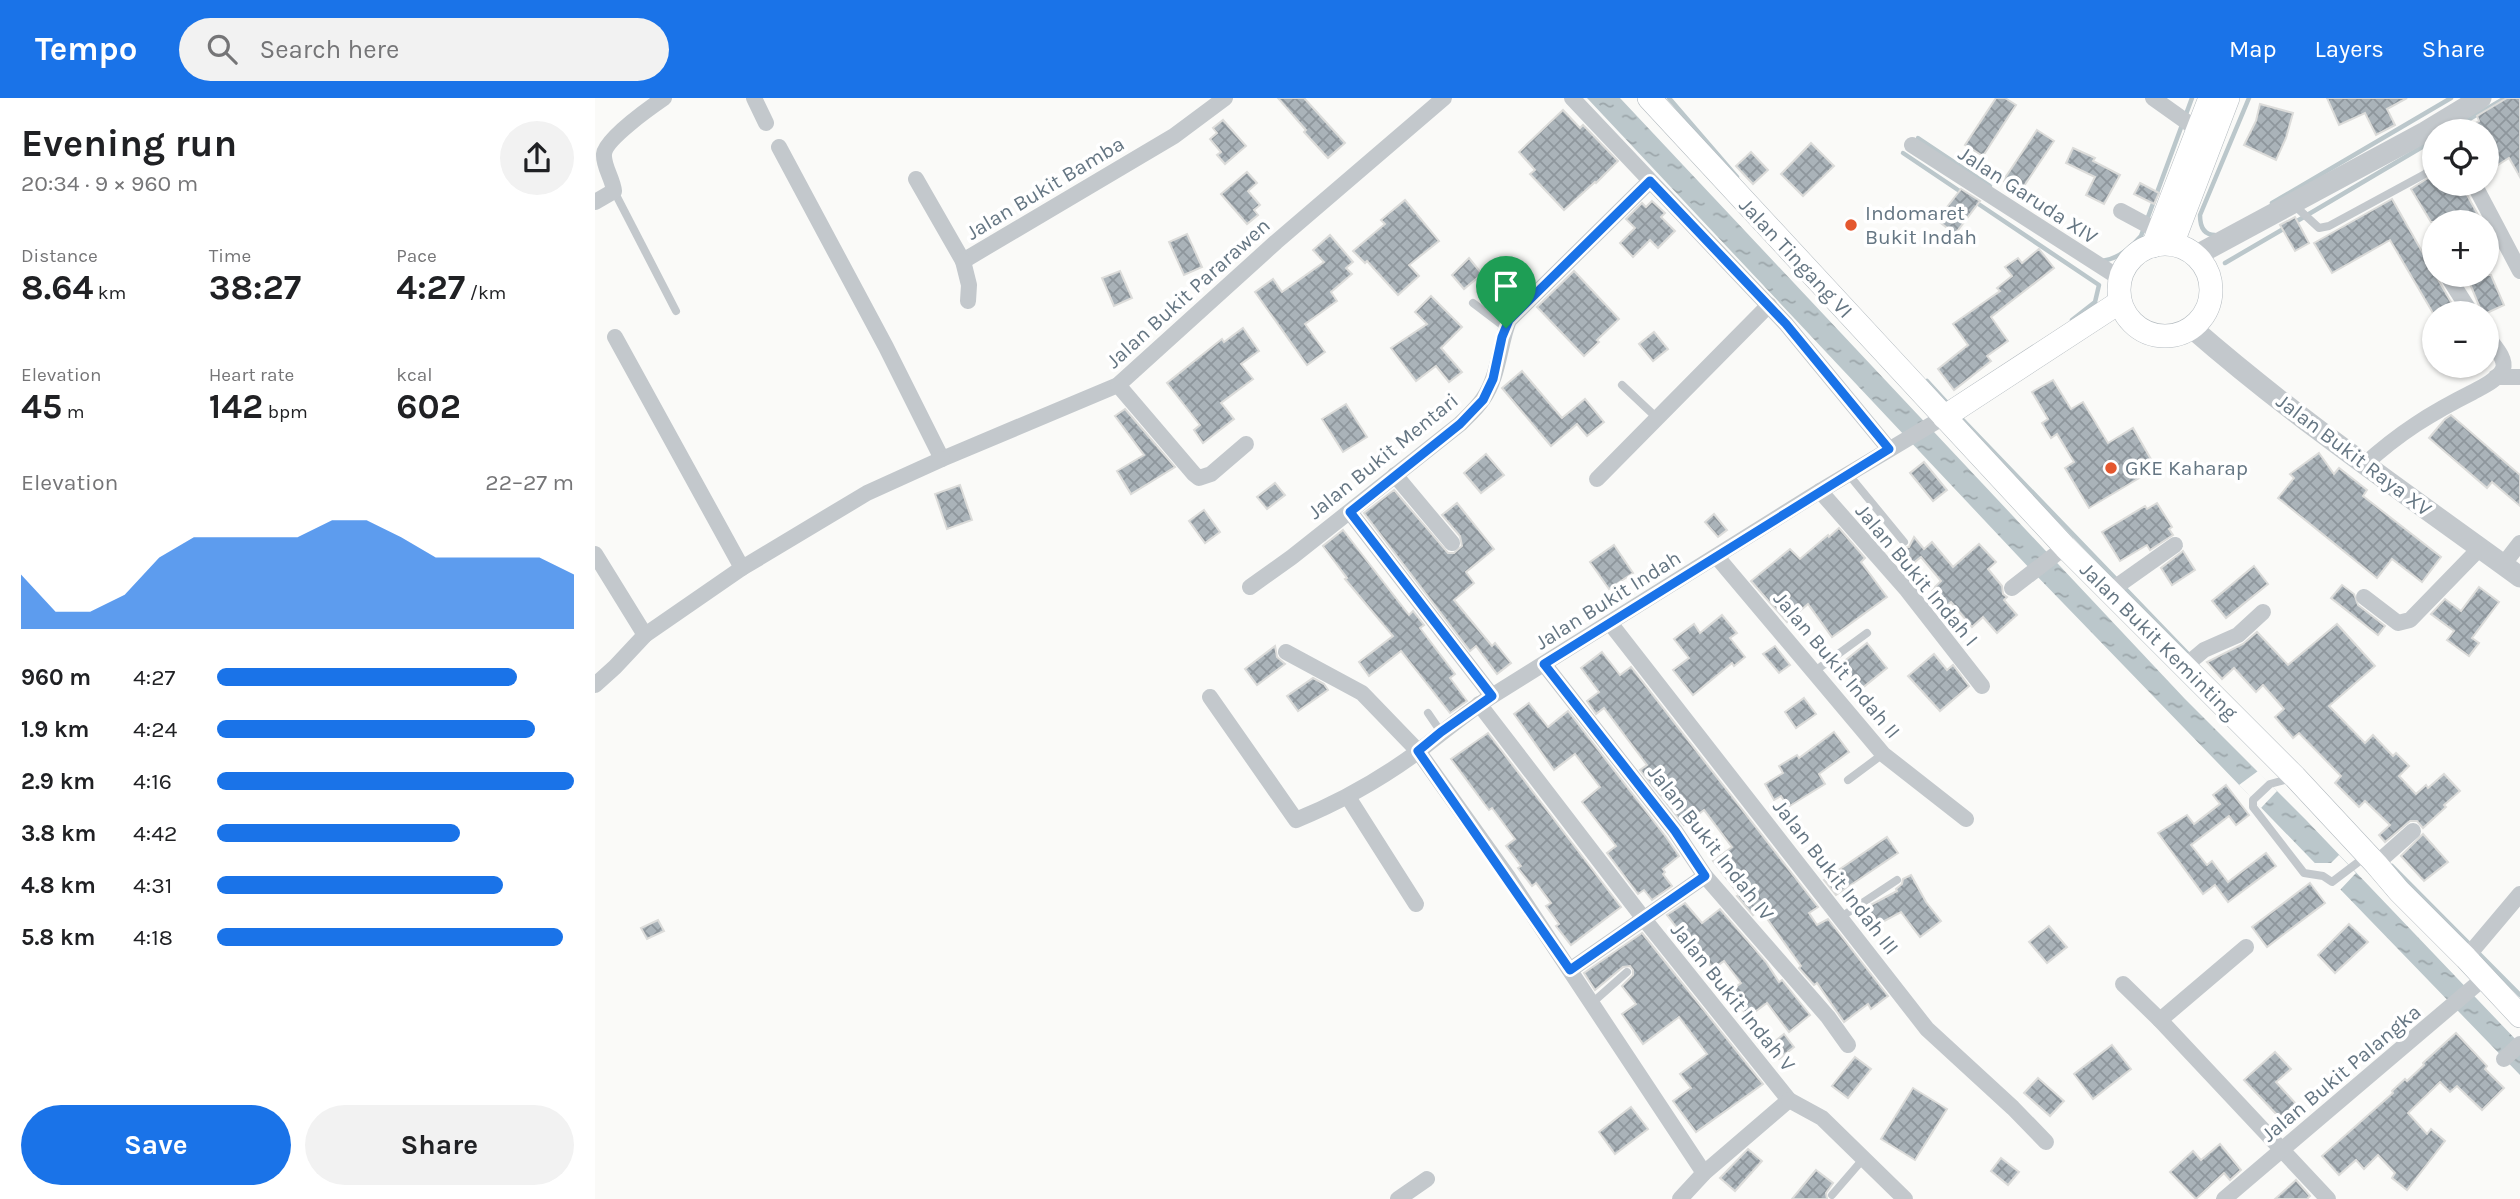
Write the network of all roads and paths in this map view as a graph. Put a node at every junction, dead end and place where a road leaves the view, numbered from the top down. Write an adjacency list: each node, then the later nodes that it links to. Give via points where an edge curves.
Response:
1 (664, 98): 20 (street, via 605,149)
2 (754, 98): 12 (street)
3 (1225, 98): 27 (street, Jalan Bukit Bamba, via 1174,136)
4 (1444, 98): 43 (street, Jalan Bukit Pararawen)
5 (1572, 98): 19 (street)
6 (1649, 98): 46 (main road, Jalan Tingang VI)
7 (2153, 98): 13 (street)
8 (2210, 98): 13 (main road)
9 (2228, 98): 25 (main road)
10 (2481, 98): 11 (street)
11 (2450, 119)
12 (766, 123)
13 (2198, 130): 25 (main road)
14 (2422, 136): 23 (street)
15 (1912, 145): 29 (street, Jalan Garuda XIV)
16 (779, 147): 49 (street)
17 (2422, 176): 23 (lane, via 2329,226 2319,228)
18 (916, 179): 27 (street, Jalan Bukit Bamba)
19 (1650, 181): 33 (street); 35 (street, Jalan Bukit Mentari)
20 (614, 191): 22 (street); 34 (lane)
21 (2480, 196): 28 (street)
22 (595, 202)
23 (2292, 203): 26 (street)
24 (2121, 211): 25 (street)
25 (2162, 241): 26 (main road); 29 (main road, via 2129,262)
26 (2195, 256): 36 (main road, via 2206,269 2211,292 2203,316)
27 (963, 261): 30 (street)
28 (2520, 271)
29 (2120, 279): 31 (main road)
30 (968, 301)
31 (2120, 302): 36 (main road, via 2129,319 2145,332 2164,336); 46 (main road)
32 (1473, 303): 35 (lane)
33 (1769, 305): 45 (street); 48 (street)
34 (676, 312)
35 (1506, 328): 51 (street, Jalan Bukit Mentari, via 1483,400)
36 (2192, 328): 50 (street, Jalan Bukit Raya XV)
37 (615, 337): 65 (street)
38 (2499, 354): 39 (street, via 2504,361)
39 (2499, 374)
40 (2499, 377): 41 (street)
41 (2520, 377)
42 (2495, 378): 50 (street, via 2415,423)
43 (1118, 385): 47 (street, via 1199,478 1211,474); 49 (street, Jalan Bukit Pararawen)
44 (1622, 385): 45 (lane)
45 (1657, 418): 53 (street)
46 (1936, 421): 48 (street, Jalan Bukit Indah); 61 (main road, Jalan Bukit Keminting)
47 (1246, 444)
48 (1889, 449): 52 (street, Jalan Bukit Indah)
49 (942, 459): 65 (street, Jalan Bukit Pararawen, via 867,493)
50 (2364, 465): 60 (street, Jalan Bukit Raya XV)
51 (1395, 475): 55 (street, Jalan Bukit Mentari); 57 (street)
52 (1849, 475): 54 (street, Jalan Bukit Indah); 56 (lane)
53 (1597, 479)
54 (1820, 491): 63 (street, Jalan Bukit Indah); 80 (street, Jalan Bukit Indah I, via 1907,590)
55 (1350, 512): 67 (street, Jalan Bukit Mentari); 82 (street, Jalan Bukit Indah V)
56 (1905, 542)
57 (1452, 543)
58 (2520, 543): 64 (street)
59 (2175, 545): 69 (street)
60 (2480, 548): 64 (street, Jalan Bukit Raya XV); 70 (street, via 2403,623)
61 (2058, 552): 68 (street); 69 (main road, Jalan Bukit Keminting)
62 (595, 554): 74 (street)
63 (1717, 557): 72 (street, Jalan Bukit Indah); 78 (street, Jalan Bukit Indah II)
64 (2503, 565): 66 (street, Jalan Bukit Raya XV)
65 (742, 568): 74 (street, Jalan Bukit Pararawen)
66 (2520, 577)
67 (1250, 587)
68 (2012, 588)
69 (2110, 591): 77 (main road, Jalan Bukit Keminting)
70 (2364, 597)
71 (2263, 612): 77 (street, via 2238,635 2204,650)
72 (1610, 622): 76 (street, Jalan Bukit Indah); 97 (street, Jalan Bukit Indah III)
73 (1867, 633): 78 (lane)
74 (645, 635): 79 (street, Jalan Bukit Pararawen)
75 (1286, 652): 85 (street, via 1362,693)
76 (1544, 664): 82 (street, Jalan Bukit Indah); 93 (street, Jalan Bukit Indah IV)
77 (2185, 666): 87 (main road, Jalan Bukit Keminting)
78 (1815, 671): 86 (street, Jalan Bukit Indah II)
79 (595, 685)
80 (1982, 686)
81 (1210, 697): 89 (street, Jalan Bukit Indah, via 1297,820)
82 (1486, 700): 84 (street, Jalan Bukit Indah); 98 (street, Jalan Bukit Indah V)
83 (1428, 713): 84 (lane)
84 (1441, 732): 85 (street, Jalan Bukit Indah)
85 (1418, 751): 89 (street, Jalan Bukit Indah); 101 (street)
86 (1883, 754): 88 (lane); 90 (street, Jalan Bukit Indah II)
87 (2295, 777): 92 (main road, Jalan Bukit Keminting); 92 (lane, via 2270,784 2253,800 2254,811 2304,873 2332,881)
88 (1848, 780)
89 (1348, 797): 96 (street)
90 (1966, 819)
91 (2413, 831): 92 (street)
92 (2365, 862): 100 (main road, Jalan Bukit Keminting)
93 (1705, 876): 98 (street); 109 (street, Jalan Bukit Indah IV)
94 (1897, 880): 97 (lane)
95 (2520, 894): 100 (street)
96 (1416, 904)
97 (1841, 917): 112 (street, Jalan Bukit Indah III, via 1927,1029)
98 (1644, 919): 101 (street); 111 (street, Jalan Bukit Indah V)
99 (2246, 947): 107 (street)
100 (2466, 957): 104 (main road, Jalan Bukit Keminting)
101 (1570, 970): 105 (street)
102 (1627, 972): 105 (lane)
103 (2123, 984): 107 (street)
104 (2476, 985): 106 (main road, Jalan Bukit Keminting); 113 (street, Jalan Bukit Palangka)
105 (1592, 1003): 115 (street)
106 (2520, 1016)
107 (2160, 1020): 113 (street)
108 (2520, 1044): 110 (street)
109 (1848, 1045)
110 (2504, 1059)
111 (1789, 1100): 114 (street, via 1822,1118); 115 (street, Jalan Bukit Indah V)
112 (2046, 1142)
113 (2282, 1149): 121 (street, Jalan Bukit Palangka); 122 (street)
114 (1864, 1158): 117 (lane); 120 (street)
115 (1704, 1173): 119 (street, Jalan Bukit Indah V)
116 (1427, 1179): 118 (street)
117 (1832, 1195)
118 (1398, 1199)
119 (1680, 1199)
120 (1905, 1199)
121 (2224, 1199)
122 (2328, 1199)

